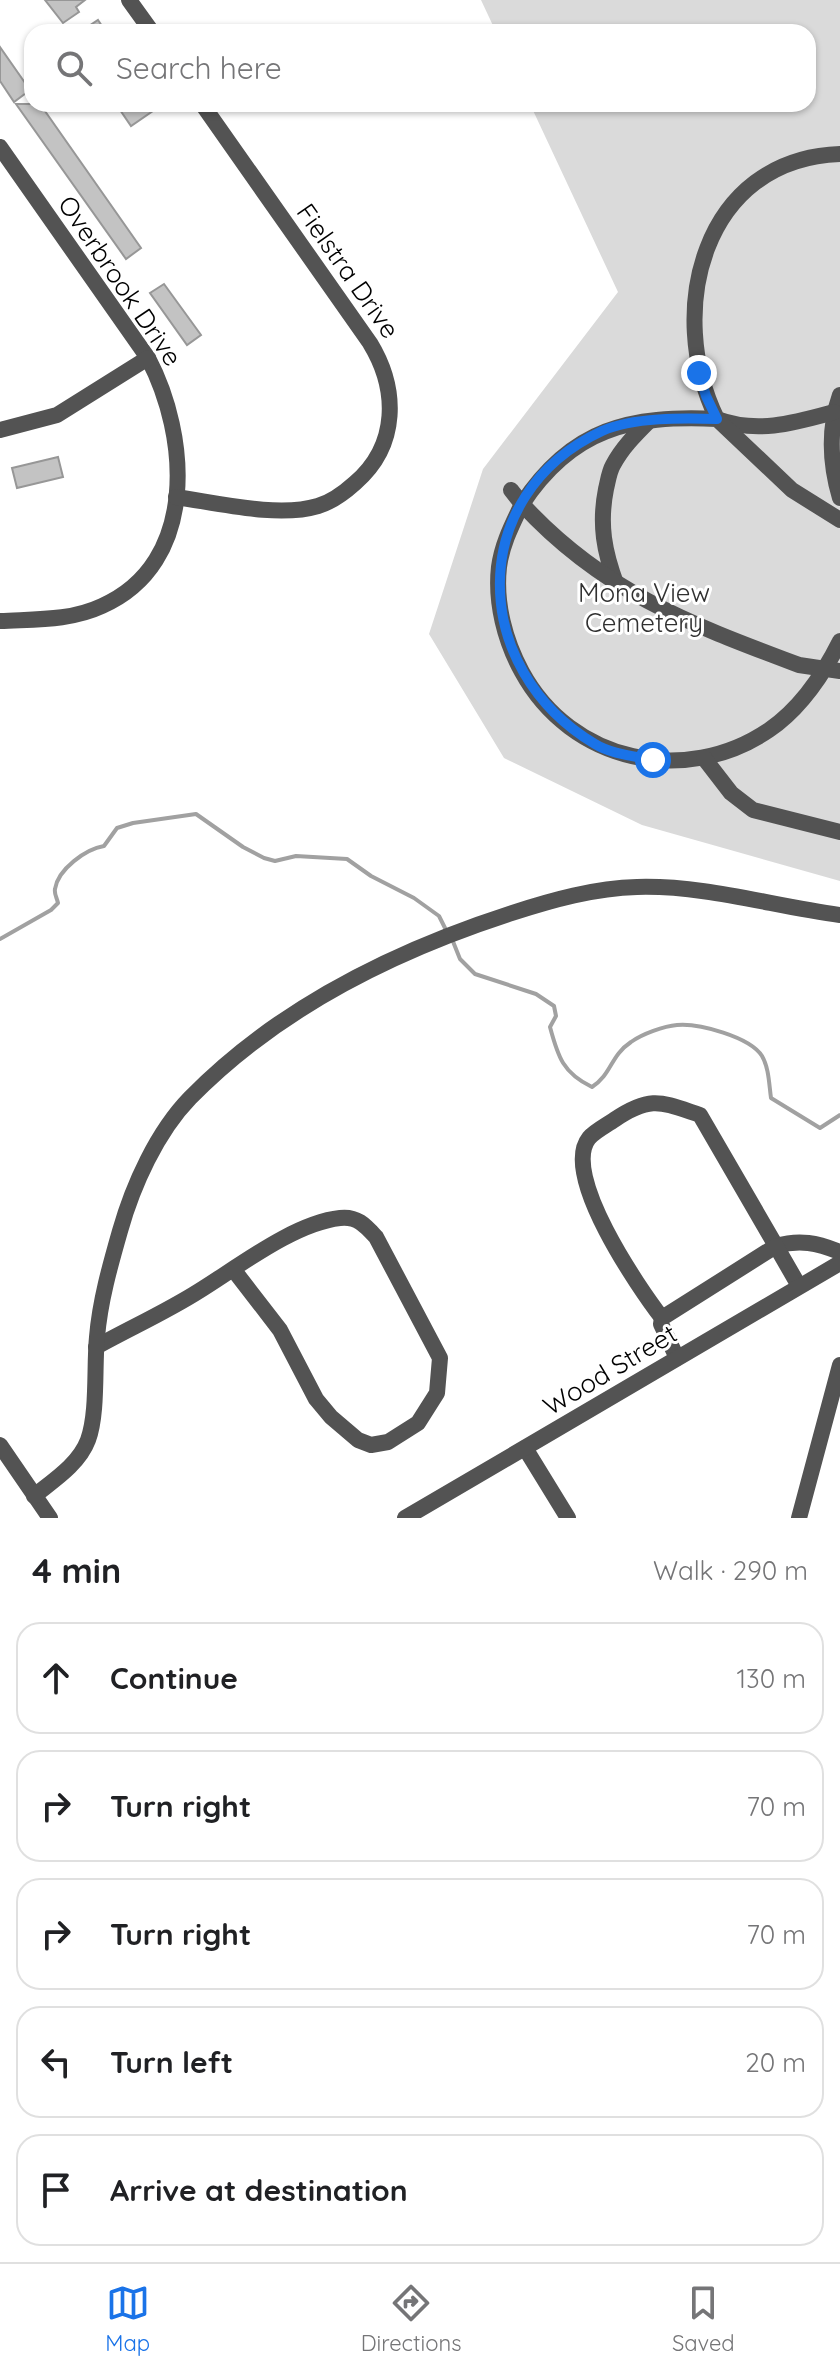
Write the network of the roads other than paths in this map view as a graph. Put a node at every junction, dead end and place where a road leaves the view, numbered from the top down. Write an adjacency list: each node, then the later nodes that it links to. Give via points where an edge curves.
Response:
1 (129, 0): 2 (street)
2 (146, 24)
3 (208, 112): 13 (street, Fielstra Drive, via 370,343 385,372 391,418 374,462 342,494 319,506 259,508)
4 (0, 147): 6 (street, Overbrook Drive)
5 (840, 154): 9 (street, via 791,163 761,179 735,203 706,248 693,306 693,340 702,385)
6 (148, 358): 11 (street, via 57,415); 13 (street, Overbrook Drive, via 172,418)
7 (840, 395): 8 (street)
8 (834, 412): 9 (street, via 751,428); 14 (street, via 833,474)
9 (717, 419): 10 (street); 16 (street, via 792,490)
10 (649, 420): 15 (street, via 604,430 572,449); 17 (street, via 610,468 603,504 601,529)
11 (0, 430)
12 (511, 490): 15 (street)
13 (176, 497): 18 (street, Overbrook Drive, via 164,545 151,567 119,596 69,617)
14 (840, 498)
15 (522, 504): 17 (street, via 549,533); 21 (street, via 506,538 498,595 504,627 528,683 597,746 653,760)
16 (840, 520)
17 (617, 586): 20 (street, via 735,640 799,665)
18 (0, 621)
19 (840, 641): 20 (street)
20 (832, 671): 21 (street, via 769,730)
21 (704, 758): 22 (street, via 731,793 753,810)
22 (840, 832)
23 (840, 915): 30 (street, via 704,890 635,887 549,901 366,970 256,1040 164,1130 122,1223)
24 (776, 1246): 25 (street, via 794,1241); 28 (street); 29 (street); 29 (street, via 700,1115 656,1101 629,1111 589,1138 583,1167 589,1197 639,1288)
25 (840, 1252)
26 (840, 1263): 28 (street, Wood Street)
27 (233, 1269): 27 (street, via 308,1228 341,1218 360,1220 376,1237 440,1358 437,1393 418,1423 388,1442 371,1445 358,1440 316,1399 280,1330); 30 (street)
28 (799, 1286): 31 (street, Wood Street)
29 (662, 1318): 31 (street)
30 (96, 1347): 35 (street, via 89,1438 67,1469)
31 (677, 1358): 34 (street, Wood Street)
32 (840, 1365): 39 (street)
33 (0, 1445): 35 (street)
34 (525, 1448): 37 (street, Wood Street); 38 (street)
35 (34, 1496): 36 (street)
36 (50, 1518)
37 (405, 1518)
38 (568, 1518)
39 (799, 1518)

